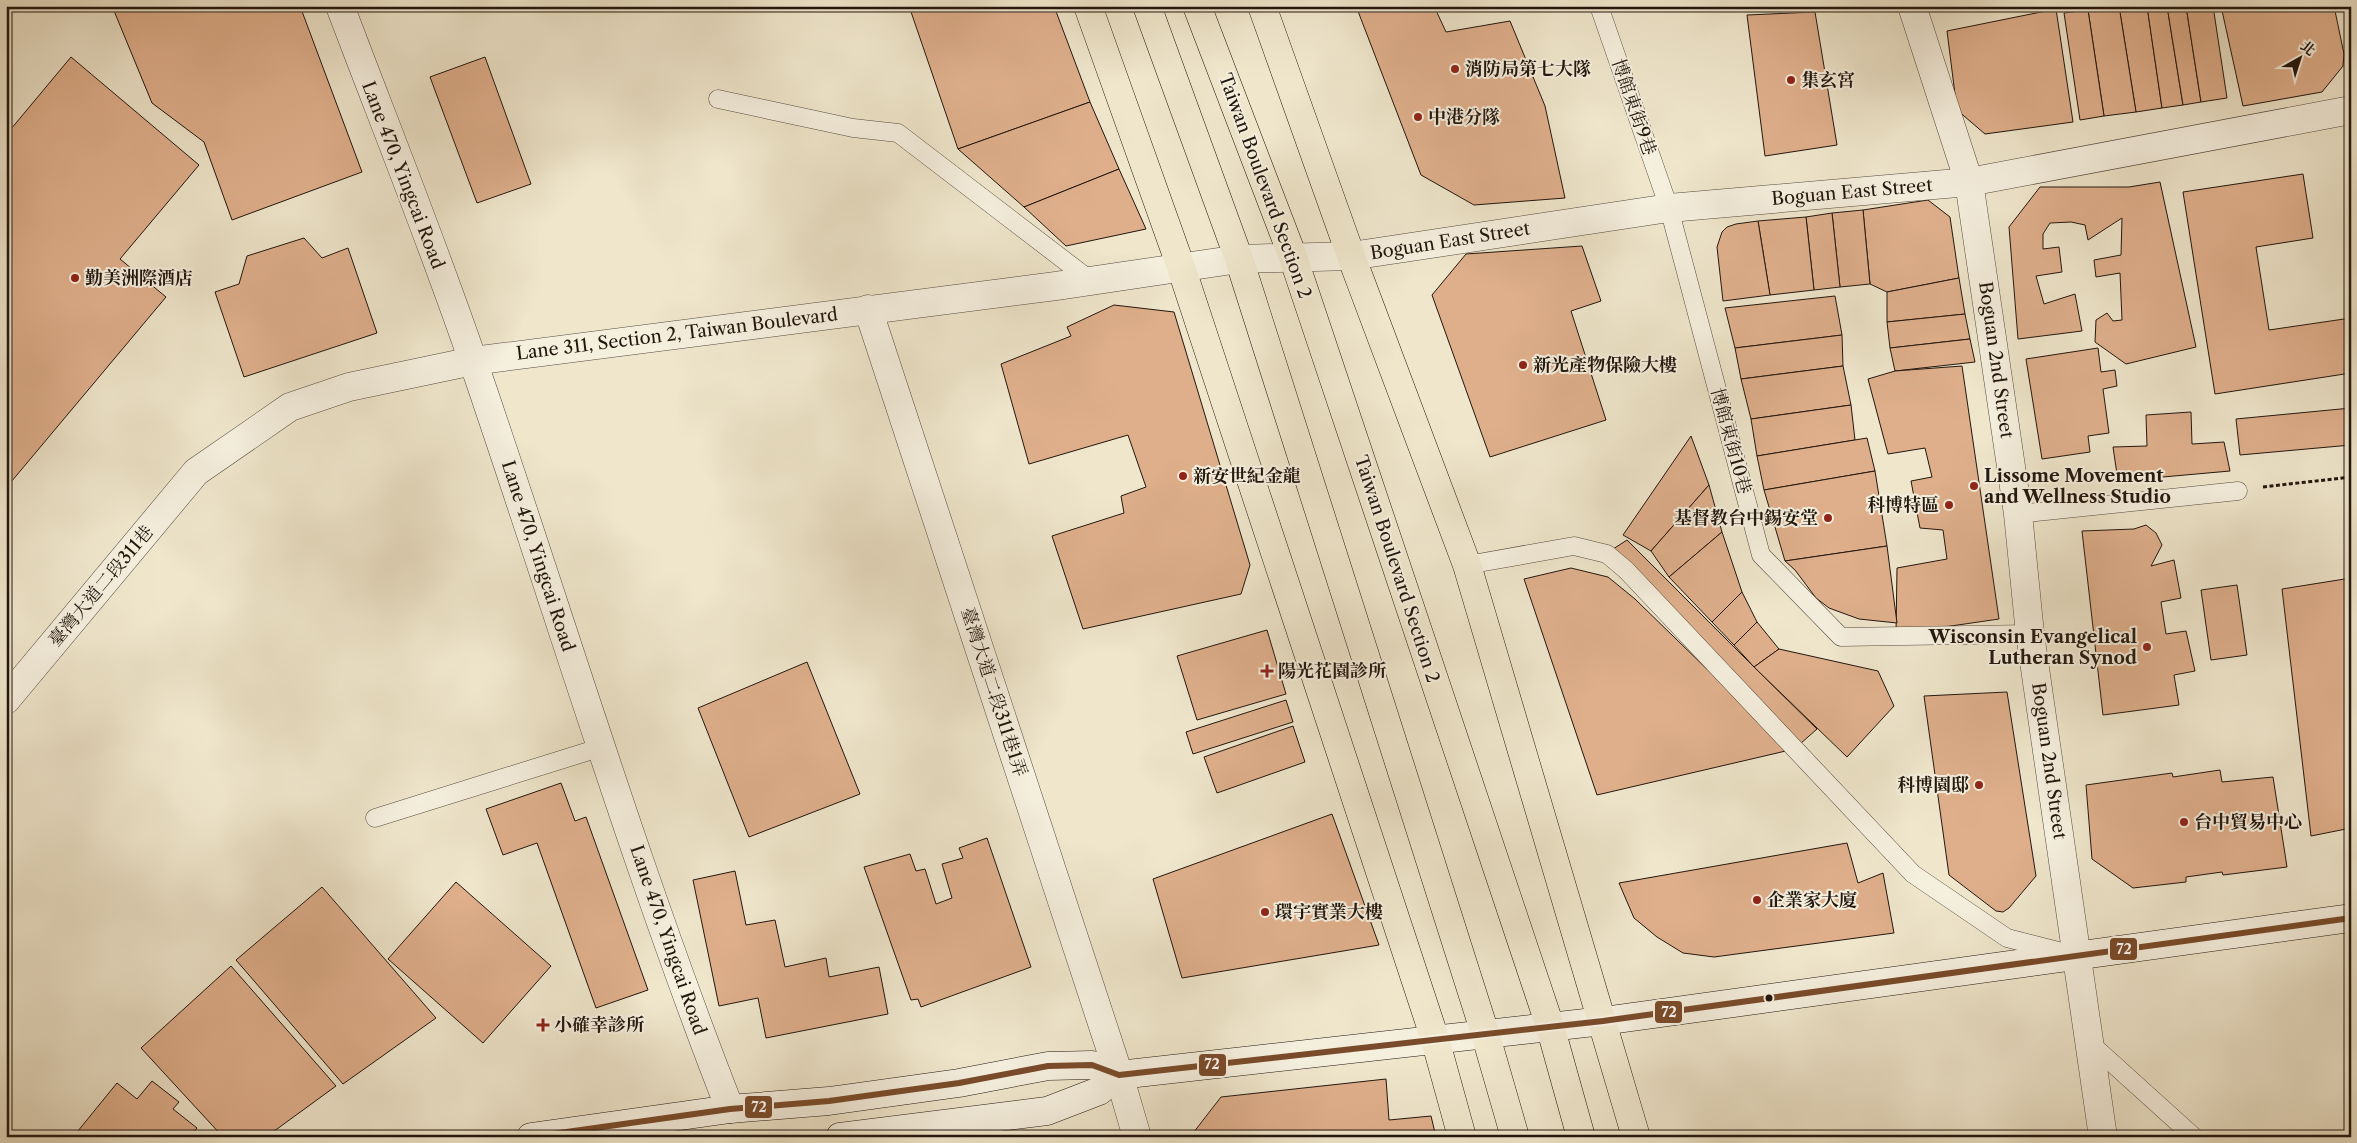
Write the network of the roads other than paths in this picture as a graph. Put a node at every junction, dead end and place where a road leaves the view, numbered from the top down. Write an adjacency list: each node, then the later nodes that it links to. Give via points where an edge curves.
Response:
1 (340, 6): 18 (street, Lane 470, Yingcai Road)
2 (1088, 6): 15 (main road)
3 (1147, 6): 14 (main road)
4 (1197, 6): 13 (main road, Taiwan Boulevard Section 2)
5 (1262, 6): 12 (main road)
6 (1599, 6): 11 (lane, 博館東街9巷)
7 (1912, 6): 10 (street, Boguan 2nd Street)
8 (718, 99): 16 (lane, via 853,128 898,133)
9 (2351, 110): 10 (street, Boguan East Street)
10 (1970, 182): 11 (street, Boguan East Street); 20 (street, Boguan 2nd Street)
11 (1670, 208): 12 (street, Boguan East Street); 22 (lane, 博館東街10巷, via 1761,555 1841,637)
12 (1351, 256): 13 (street, Boguan East Street); 21 (main road)
13 (1293, 257): 14 (street, Boguan East Street); 29 (main road, Taiwan Boulevard Section 2)
14 (1239, 259): 15 (street, Lane 311, Section 2, Taiwan Boulevard); 30 (main road)
15 (1181, 266): 16 (street, Lane 311, Section 2, Taiwan Boulevard); 31 (main road)
16 (1090, 280): 17 (street, Lane 311, Section 2, Taiwan Boulevard)
17 (868, 310): 18 (street, Lane 311, Section 2, Taiwan Boulevard); 33 (street, 臺灣大道二段311巷1弄)
18 (473, 360): 23 (street, Lane 311, Section 2, Taiwan Boulevard, via 349,387 290,407 196,472); 24 (street, Lane 470, Yingcai Road)
19 (2238, 491): 20 (lane)
20 (2018, 514): 22 (street, Boguan 2nd Street)
21 (1466, 565): 27 (lane, via 1574,546 1607,554 1913,874 2007,938); 28 (main road)
22 (2030, 634): 27 (street, Boguan 2nd Street)
23 (6, 700)
24 (602, 747): 25 (lane); 34 (street, Lane 470, Yingcai Road)
25 (375, 818)
26 (2351, 918): 27 (street)
27 (2077, 956): 28 (street); 32 (street, Boguan 2nd Street)
28 (1603, 1021): 29 (street); 41 (main road)
29 (1550, 1026): 30 (street); 40 (main road, Taiwan Boulevard Section 2)
30 (1486, 1033): 31 (street); 39 (main road)
31 (1435, 1039): 33 (street); 38 (main road)
32 (2090, 1043): 42 (street, Boguan 2nd Street); 43 (lane)
33 (1119, 1075): 34 (street, via 1092,1065 1048,1066 959,1083 829,1101); 36 (street, via 1099,1092 1047,1111); 37 (street, 臺灣大道二段311巷1弄)
34 (730, 1109): 35 (street)
35 (531, 1137)
36 (840, 1137)
37 (1137, 1137)
38 (1462, 1137)
39 (1515, 1137)
40 (1581, 1137)
41 (1636, 1137)
42 (2103, 1137)
43 (2194, 1137)

